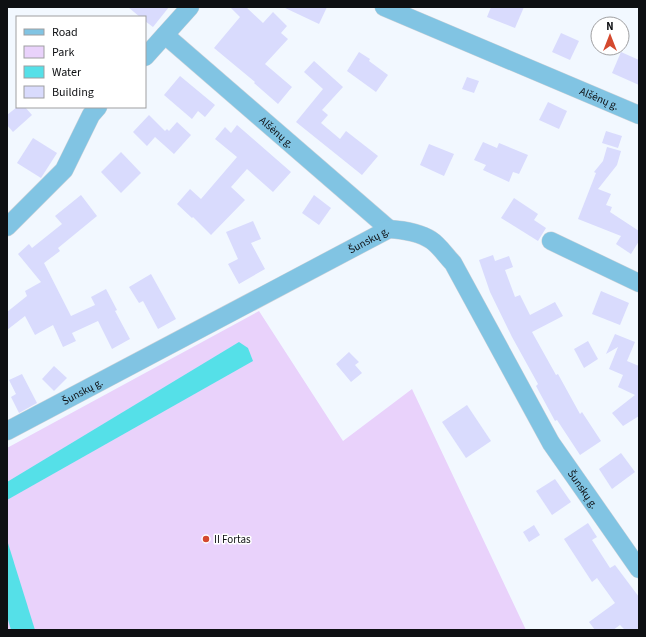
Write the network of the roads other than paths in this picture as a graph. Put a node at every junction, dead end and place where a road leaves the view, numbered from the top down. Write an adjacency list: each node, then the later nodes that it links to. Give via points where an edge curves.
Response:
1 (190, 7): 3 (street)
2 (384, 7): 6 (street, Alšėnų g.)
3 (165, 35): 4 (street); 8 (street, Alšėnų g.)
4 (146, 56)
5 (97, 108): 7 (street, via 91,115 64,170)
6 (639, 115)
7 (7, 227)
8 (389, 229): 11 (street, Šunskų g.); 12 (street, Šunskų g., via 416,233 432,240 453,263 550,443)
9 (551, 241): 10 (street)
10 (639, 283)
11 (7, 431)
12 (639, 569)

